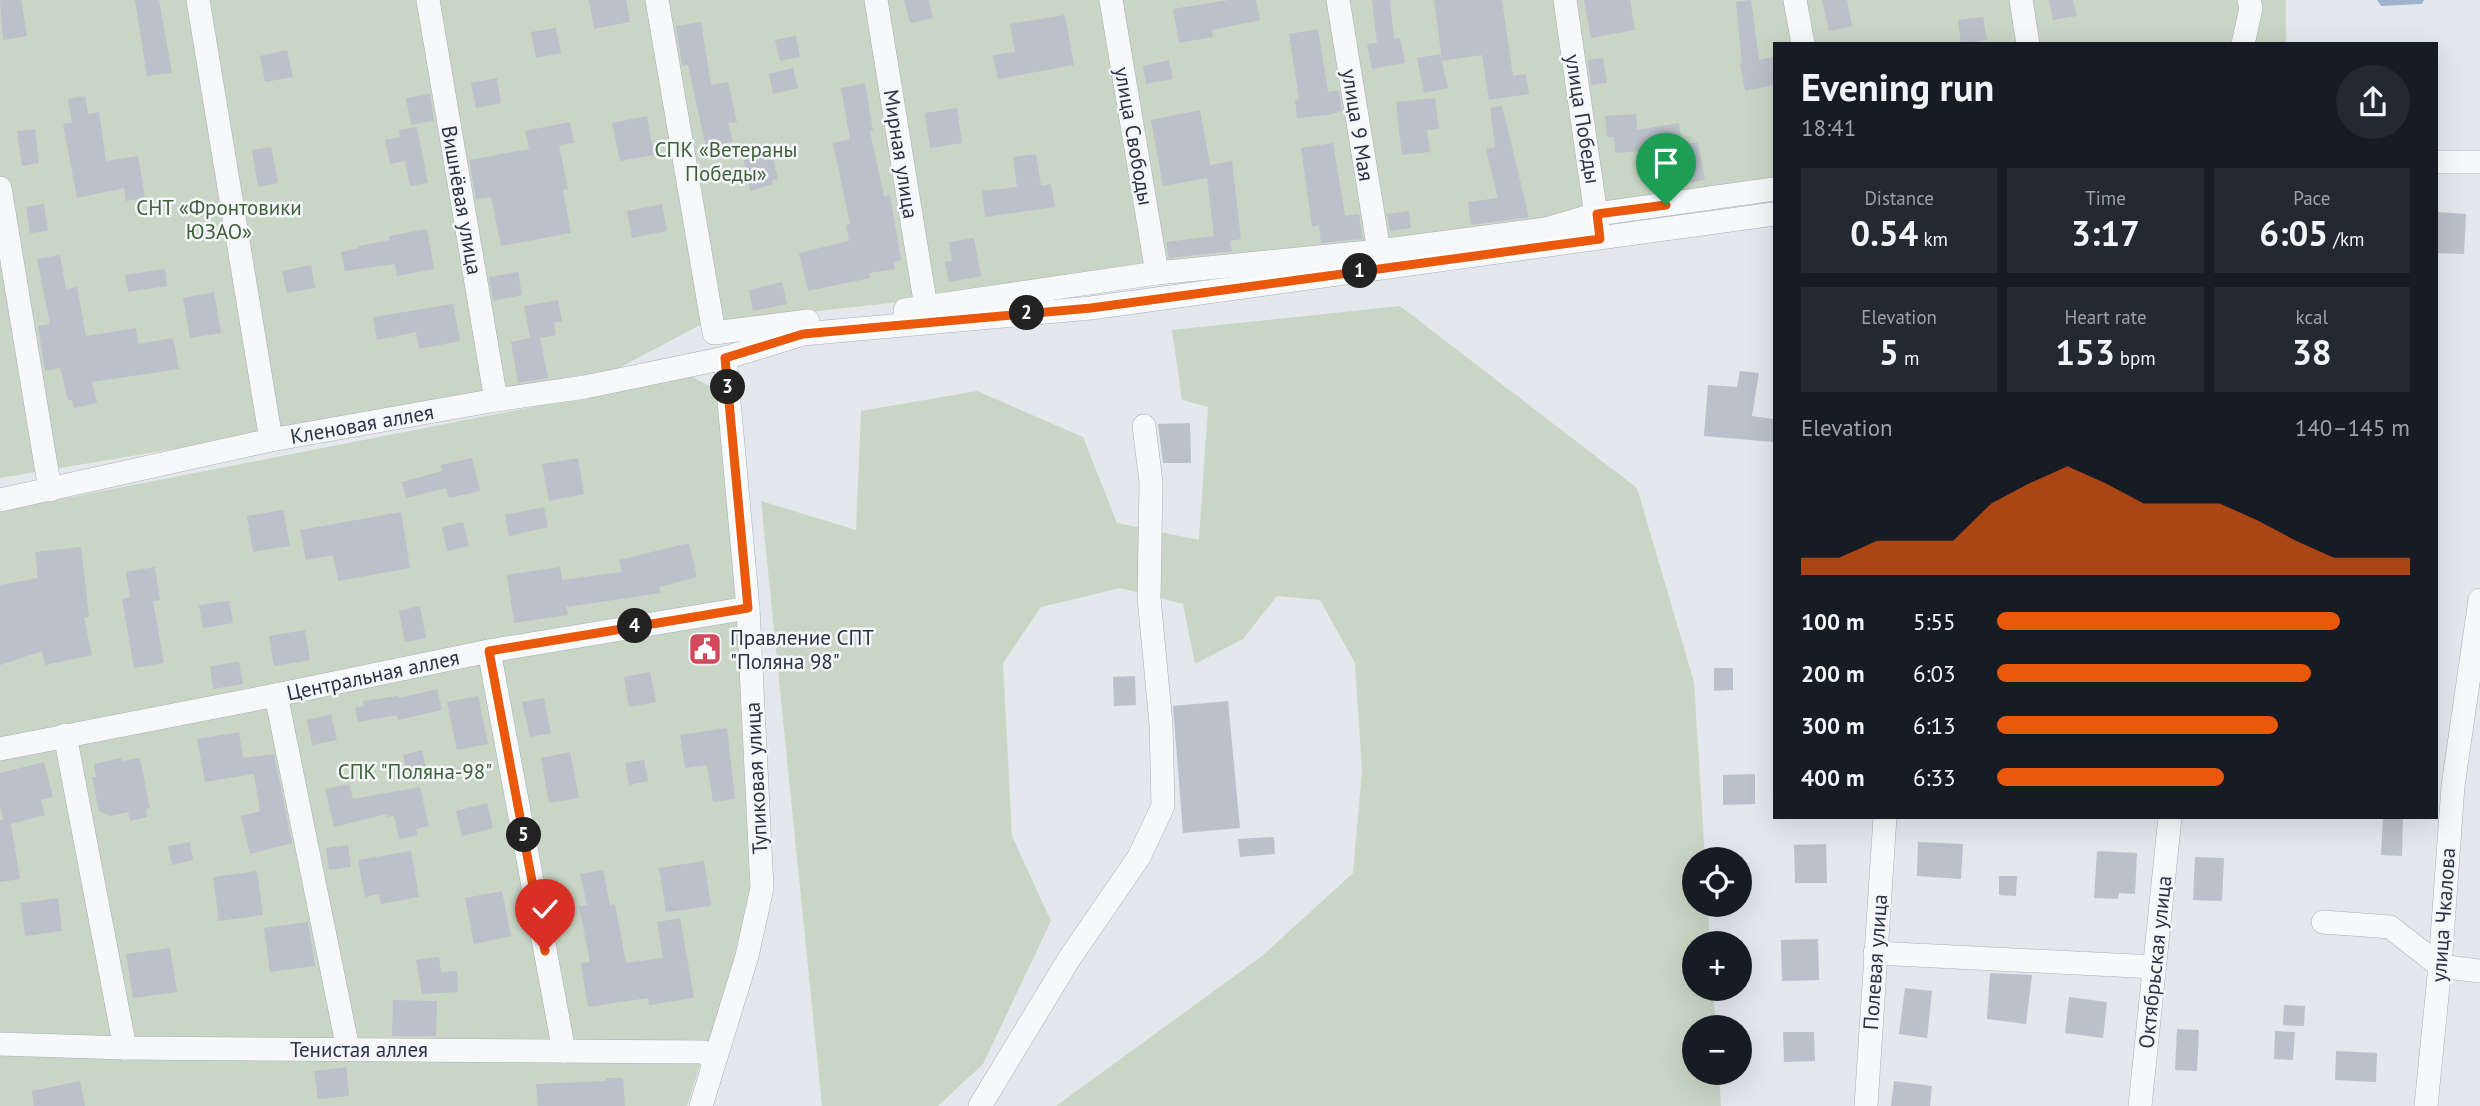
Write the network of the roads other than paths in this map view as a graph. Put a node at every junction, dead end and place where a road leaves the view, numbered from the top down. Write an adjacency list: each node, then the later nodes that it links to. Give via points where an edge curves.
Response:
1 (198, 0): 27 (street)
2 (428, 0): 25 (street, Вишнёвая улица)
3 (657, 0): 23 (street, via 714,332)
4 (876, 0): 23 (street, Мирная улица)
5 (1111, 0): 22 (street, улица Свободы)
6 (1338, 0): 21 (street, улица 9 Мая)
7 (1565, 0): 18 (street, улица Победы)
8 (1795, 0): 11 (street)
9 (2021, 0): 12 (street)
10 (2249, 0): 13 (street)
11 (1802, 42)
12 (2028, 42)
13 (2243, 42)
14 (2438, 162): 15 (street)
15 (2480, 162)
16 (0, 188): 28 (street)
17 (1773, 189): 18 (street)
18 (1597, 214): 20 (street, улица Победы); 21 (street, via 1546,229)
19 (1773, 214): 20 (street, Кленовая аллея)
20 (1600, 239): 24 (street, Кленовая аллея, via 1091,308 803,334)
21 (1379, 251): 22 (street)
22 (1157, 273): 23 (street)
23 (926, 307)
24 (725, 358): 25 (street, Кленовая аллея); 31 (street, Тупиковая улица)
25 (496, 400): 27 (street, Кленовая аллея)
26 (1144, 426): 49 (street, via 1151,482 1149,598 1161,724 1163,806 1139,857 1069,959)
27 (271, 440): 28 (street, Кленовая аллея)
28 (50, 491): 29 (street, Кленовая аллея)
29 (0, 500)
30 (2480, 600): 40 (street, улица Чкалова, via 2453,786)
31 (748, 608): 32 (street, Центральная аллея); 47 (street, Тупиковая улица, via 762,888 747,956)
32 (489, 651): 33 (street, Центральная аллея); 46 (street)
33 (276, 695): 34 (street, Центральная аллея); 45 (street)
34 (65, 735): 35 (street, Центральная аллея); 44 (street)
35 (0, 749)
36 (1885, 819): 39 (street, Полевая улица)
37 (2170, 819): 41 (street, Октябрьская улица)
38 (2323, 922): 40 (street, via 2390,927)
39 (1875, 953): 41 (street); 50 (street, Полевая улица)
40 (2440, 966): 42 (street); 52 (street, улица Чкалова)
41 (2155, 967): 51 (street, Октябрьская улица)
42 (2480, 971)
43 (0, 1044): 44 (street, Тенистая аллея)
44 (125, 1048): 45 (street, Тенистая аллея)
45 (348, 1049): 46 (street, Тенистая аллея)
46 (564, 1051): 47 (street, Тенистая аллея, via 704,1052)
47 (714, 1061): 48 (street, Тупиковая улица)
48 (701, 1106)
49 (980, 1106)
50 (1866, 1106)
51 (2140, 1106)
52 (2426, 1106)

